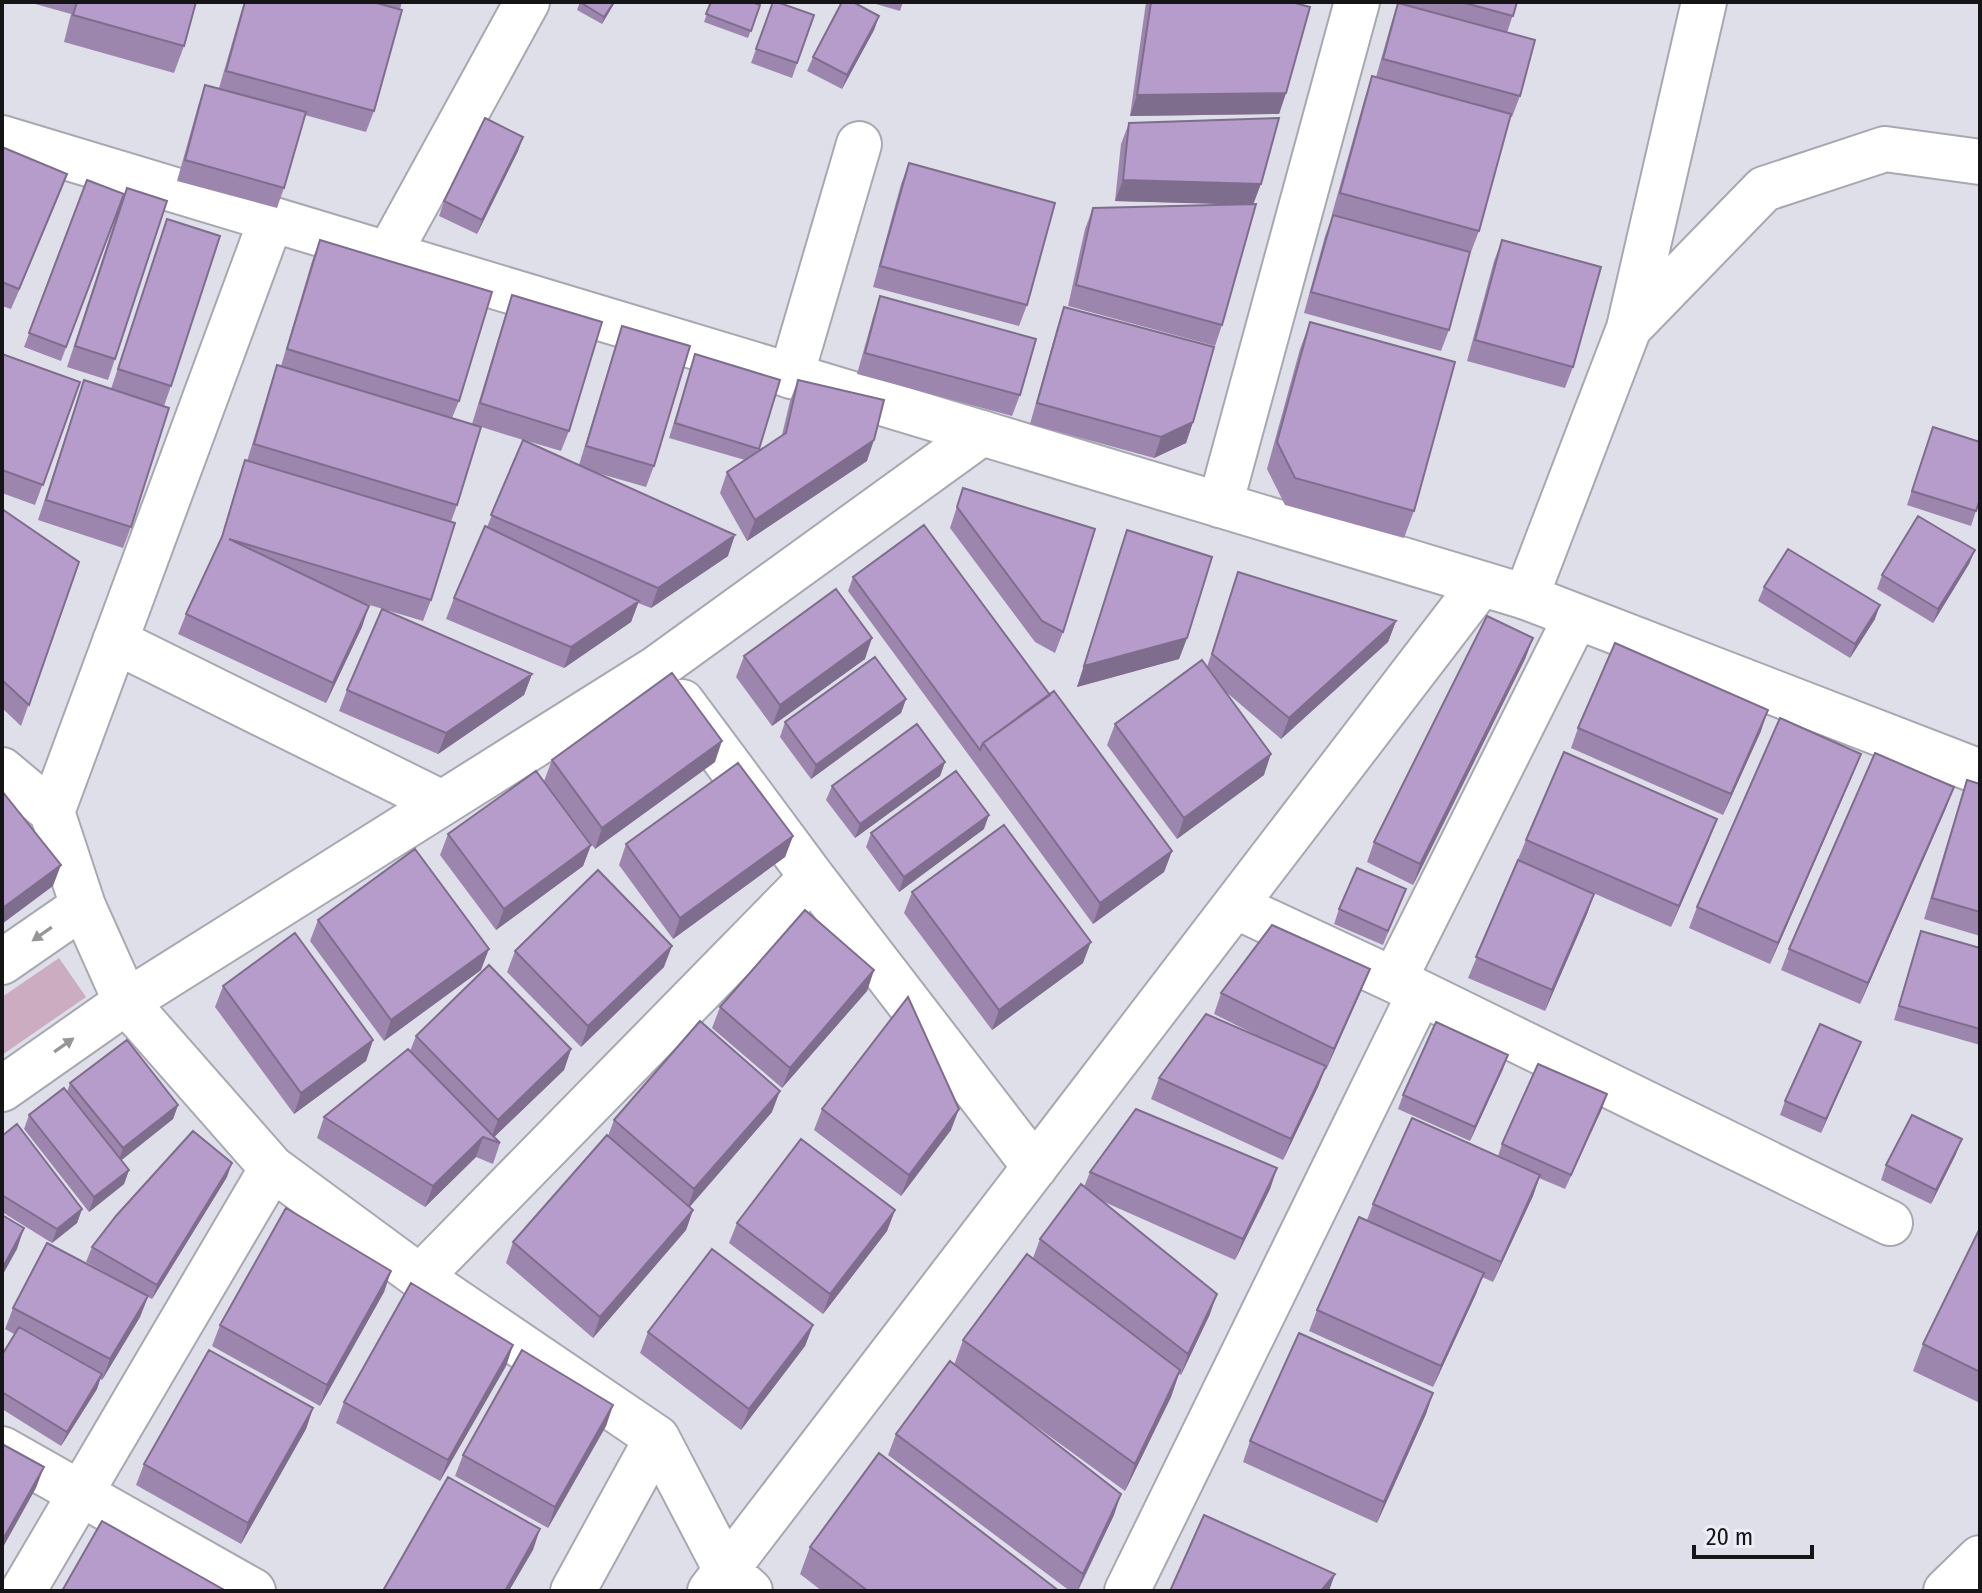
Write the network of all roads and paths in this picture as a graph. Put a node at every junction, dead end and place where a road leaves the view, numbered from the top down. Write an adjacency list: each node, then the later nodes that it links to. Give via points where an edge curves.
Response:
1 (527, 2): 8 (street)
2 (1357, 2): 12 (street)
3 (1704, 2): 9 (street)
4 (2, 138): 7 (street)
5 (859, 144): 10 (street)
6 (1980, 162): 9 (street, via 1885,149 1764,189)
7 (271, 220): 8 (street); 16 (street)
8 (388, 255): 10 (street)
9 (1629, 328): 14 (street)
10 (791, 376): 11 (street)
11 (982, 433): 12 (street); 17 (street)
12 (1220, 505): 13 (street)
13 (1481, 584): 14 (street); 24 (street)
14 (1526, 597): 15 (street)
15 (1576, 617): 19 (street); 26 (street)
16 (115, 641): 20 (street); 21 (street)
17 (657, 668): 20 (street); 22 (street)
18 (2, 770): 21 (street)
19 (1980, 772)
20 (442, 803): 27 (street)
21 (52, 812): 23 (street)
22 (812, 877): 29 (street); 32 (street)
23 (83, 906): 25 (street, one-way to 25); 27 (street)
24 (1235, 906): 26 (street); 29 (street)
25 (2, 962)
26 (1407, 986): 31 (street); 41 (street)
27 (126, 1002): 28 (street, one-way to 27); 30 (street)
28 (2, 1089)
29 (1035, 1167): 37 (street)
30 (272, 1168): 32 (street); 35 (street)
31 (1890, 1223)
32 (420, 1277): 33 (street)
33 (657, 1438): 37 (street); 40 (street)
34 (2, 1449): 35 (street)
35 (80, 1494): 38 (street); 39 (street)
36 (1980, 1558): 42 (street)
37 (729, 1584)
38 (23, 1591)
39 (253, 1591)
40 (573, 1591)
41 (1127, 1591)
42 (1946, 1591)

